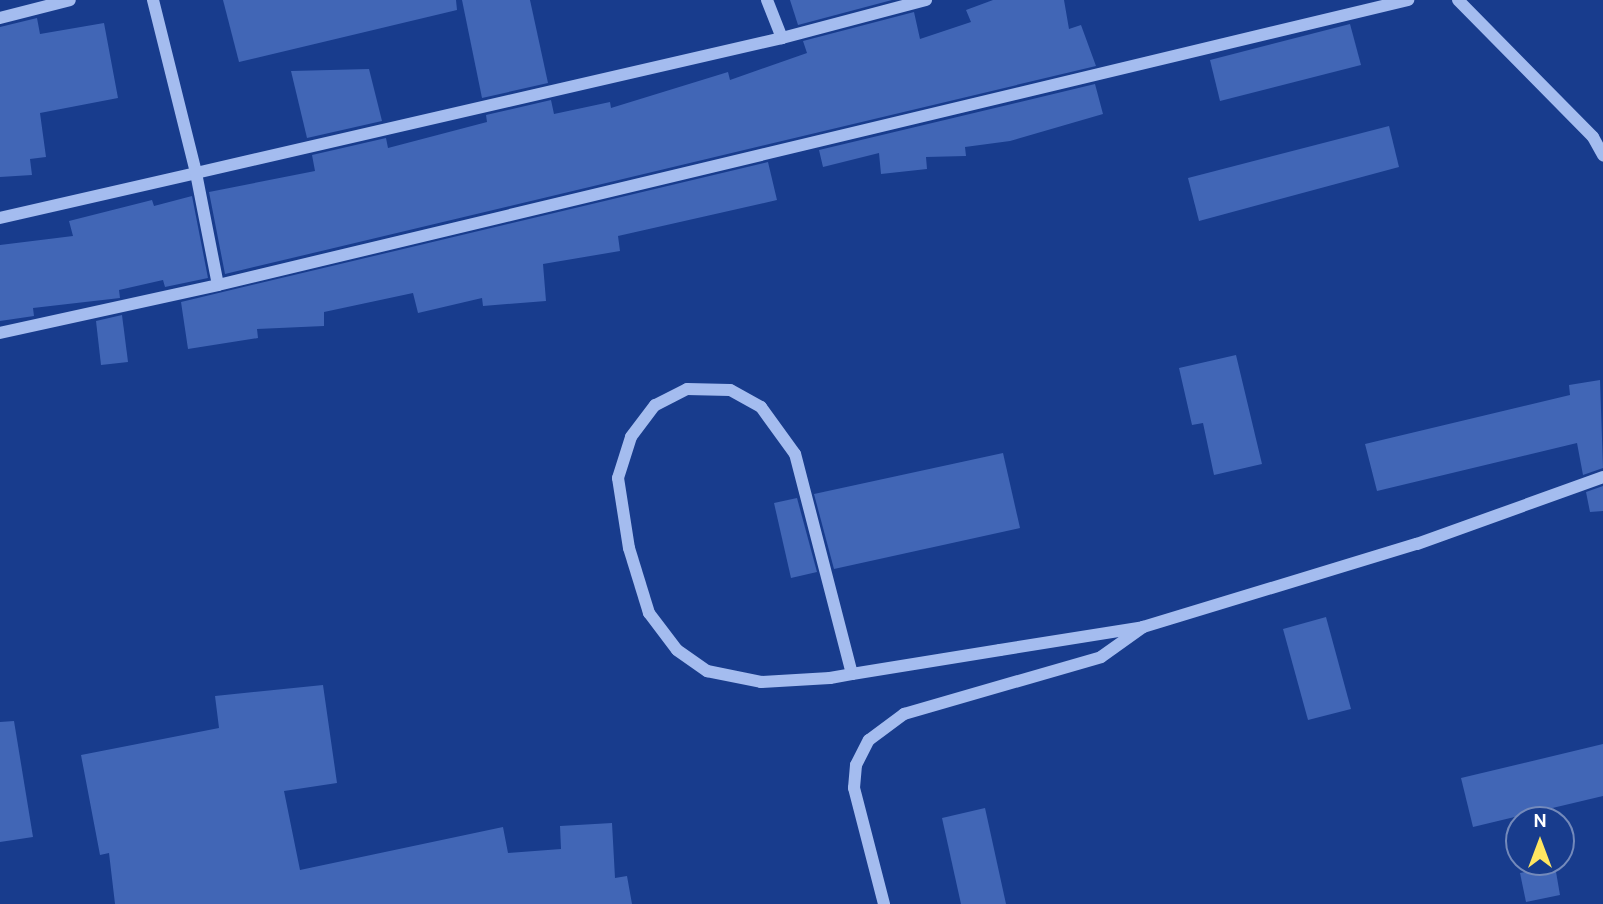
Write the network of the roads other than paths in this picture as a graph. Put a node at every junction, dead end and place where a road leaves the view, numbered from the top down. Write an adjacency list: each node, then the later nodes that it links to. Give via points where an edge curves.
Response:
1 (70, 0): 7 (street)
2 (153, 0): 10 (street)
3 (767, 0): 8 (street)
4 (926, 0): 8 (street)
5 (1408, 0): 12 (street)
6 (1458, 0): 9 (street, via 1593,137)
7 (0, 18)
8 (782, 38): 10 (street)
9 (1603, 155)
10 (196, 173): 11 (street); 12 (street)
11 (0, 218)
12 (218, 285): 13 (street)
13 (0, 333)
14 (1603, 477): 15 (street, via 1417,544)
15 (1143, 628): 16 (street); 17 (street, via 1101,657 904,714 869,740 856,765 854,788)
16 (852, 674): 16 (street, via 761,682 707,671 677,650 649,613 629,548 618,478 631,437 655,405 688,389 730,390 761,407 795,454)
17 (884, 904)

